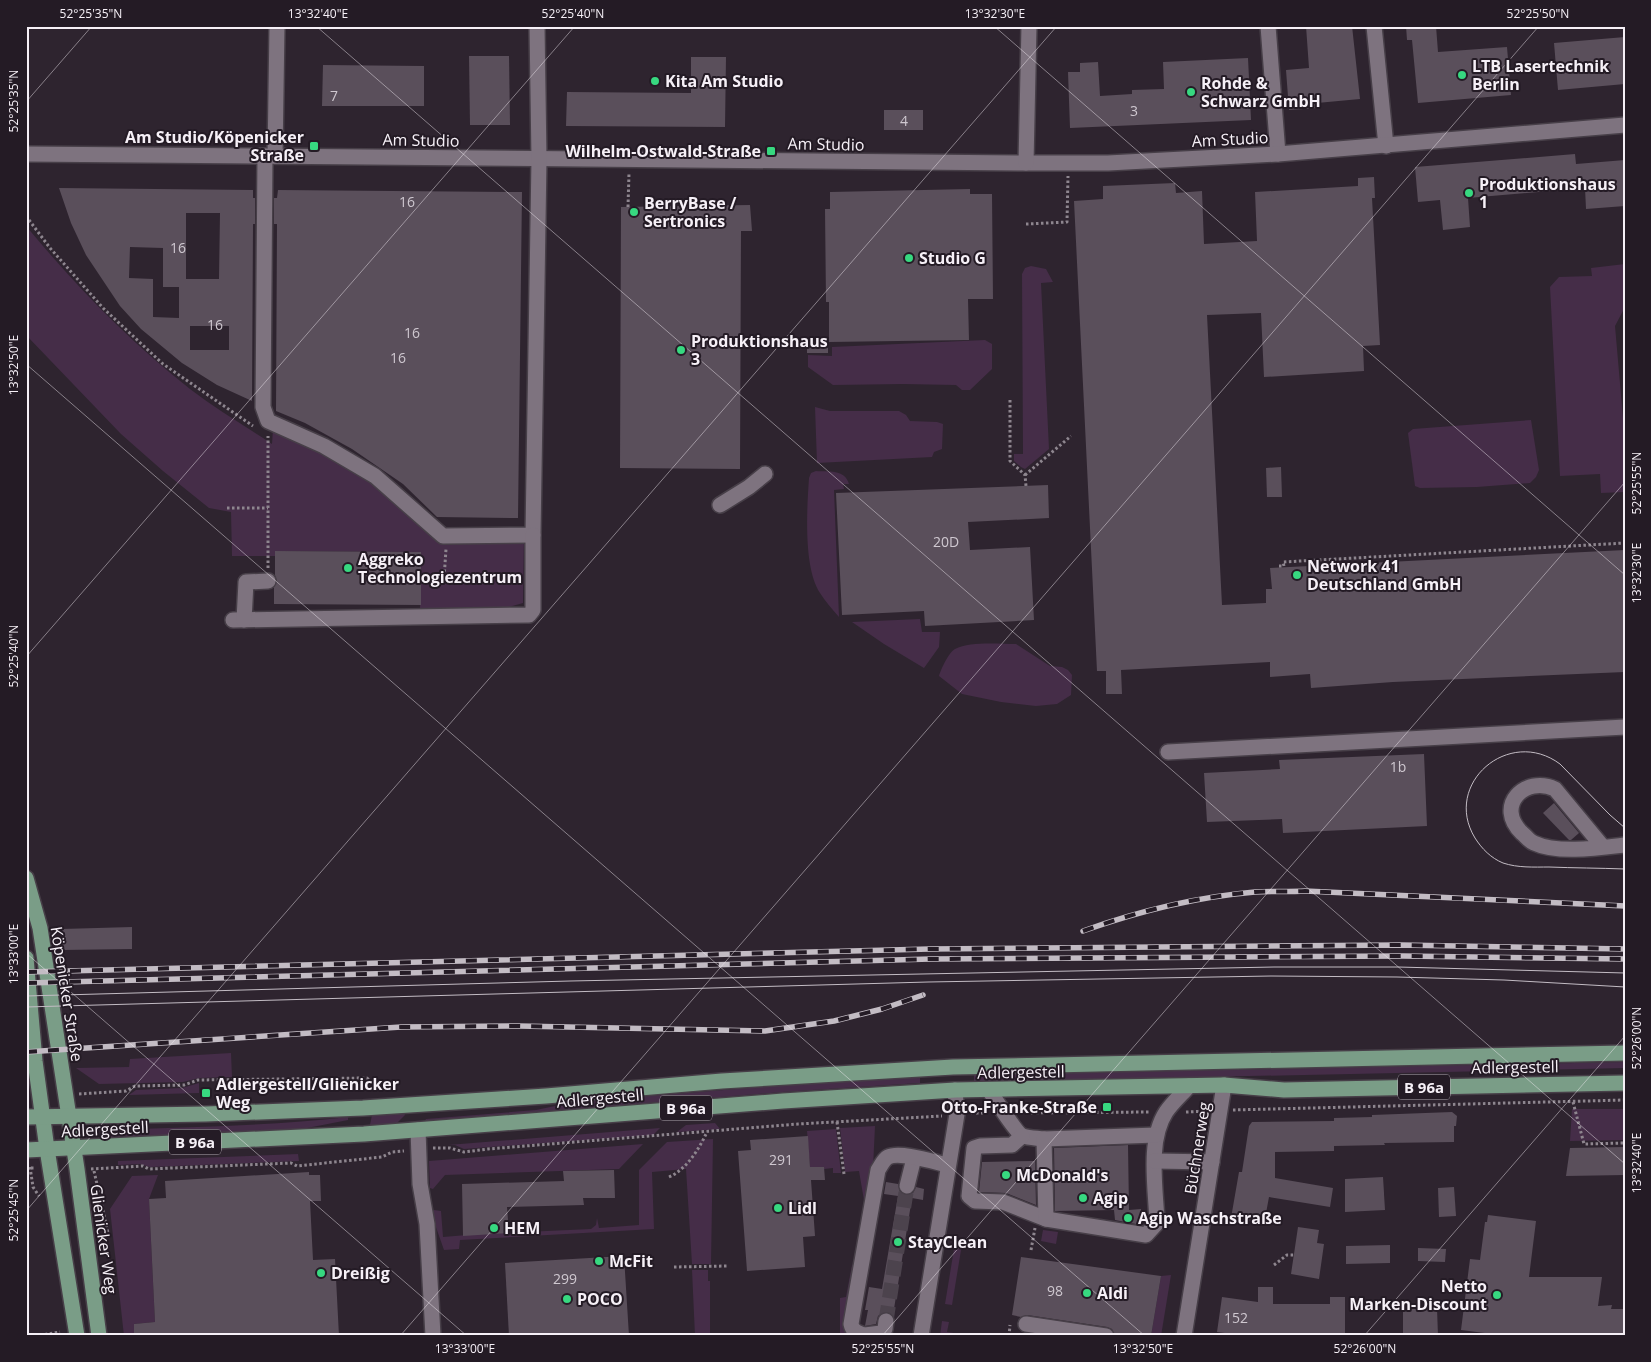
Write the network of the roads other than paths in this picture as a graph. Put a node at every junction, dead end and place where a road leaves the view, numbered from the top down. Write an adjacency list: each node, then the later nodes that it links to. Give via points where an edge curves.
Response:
1 (277, 26): 10 (street)
2 (537, 26): 11 (street)
3 (1029, 26): 12 (street)
4 (1268, 26): 9 (street)
5 (1374, 26): 7 (street)
6 (1625, 125): 7 (street, Am Studio)
7 (1386, 146): 9 (street, Am Studio)
8 (26, 154): 10 (street, Am Studio)
9 (1278, 154): 12 (street, Am Studio)
10 (270, 156): 11 (street, Am Studio); 15 (street, via 263,407 268,421 324,446 374,476 443,536)
11 (539, 159): 12 (street, Am Studio); 15 (street)
12 (1026, 163)
13 (765, 474): 14 (street)
14 (720, 505)
15 (533, 535): 16 (street, via 533,610 529,615 238,620 246,582)
16 (268, 581)
17 (1625, 727): 18 (street)
18 (1168, 752)
19 (1625, 845): 20 (street)
20 (1603, 847): 20 (street, via 1555,789 1532,786 1513,802 1510,813 1516,828 1532,842 1548,848)
21 (26, 878): 34 (main road, Köpenicker Straße, via 40,928)
22 (26, 958): 33 (main road)
23 (1625, 1053): 24 (main road, Adlergestell / B 96a)
24 (953, 1067): 28 (main road); 30 (main road, Adlergestell / B 96a)
25 (1625, 1082): 26 (main road, Adlergestell / B 96a, via 1284,1090)
26 (1224, 1085): 27 (main road, Adlergestell / B 96a); 45 (street, Büchnerweg)
27 (1190, 1086): 29 (main road, Adlergestell / B 96a); 37 (street, via 1166,1112)
28 (955, 1090): 29 (main road, Adlergestell / B 96a); 35 (main road, Adlergestell / B 96a); 46 (street, via 957,1114)
29 (989, 1090): 38 (street)
30 (451, 1102): 31 (main road, Adlergestell / B 96a); 35 (main road, Adlergestell, via 418,1114)
31 (363, 1108): 34 (main road, Adlergestell / B 96a); 36 (main road)
32 (26, 1117): 33 (main road, Adlergestell / B 96a)
33 (43, 1117): 34 (main road, Adlergestell / B 96a); 41 (main road)
34 (68, 1117): 40 (main road, Köpenicker Straße)
35 (418, 1130): 36 (main road, Adlergestell / B 96a); 54 (street)
36 (364, 1134): 40 (main road, Adlergestell / B 96a)
37 (1156, 1135): 39 (street); 44 (street)
38 (1022, 1136): 39 (street); 48 (street, via 1012,1145 974,1148 969,1196 975,1202 1003,1202)
39 (1044, 1139): 48 (street)
40 (73, 1148): 41 (main road, Adlergestell / B 96a); 53 (main road, Glienicker Weg)
41 (47, 1149): 42 (main road, Adlergestell / B 96a); 52 (main road)
42 (26, 1150)
43 (914, 1158): 46 (street); 47 (street); 51 (street, via 902,1155 888,1157 878,1170 850,1324 856,1332)
44 (1155, 1161): 45 (street); 48 (street, via 1157,1223 1146,1235)
45 (1212, 1162): 57 (street, Büchnerweg)
46 (948, 1165): 55 (street)
47 (907, 1186)
48 (1046, 1219)
49 (886, 1321): 51 (street, via 881,1333)
50 (1026, 1324): 56 (street)
51 (865, 1335)
52 (77, 1336)
53 (99, 1336)
54 (433, 1336)
55 (922, 1336)
56 (1106, 1336)
57 (1184, 1336)

